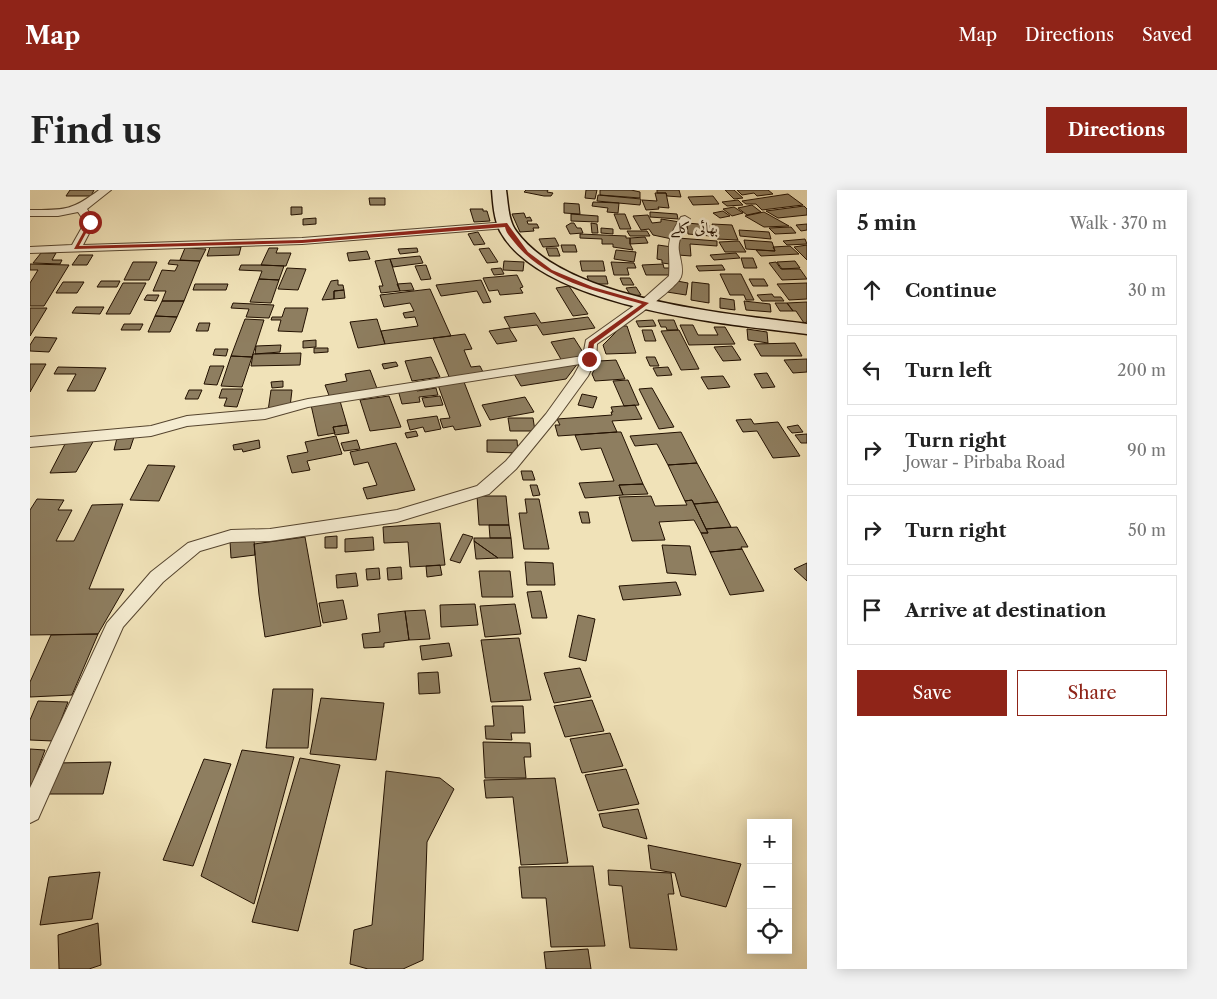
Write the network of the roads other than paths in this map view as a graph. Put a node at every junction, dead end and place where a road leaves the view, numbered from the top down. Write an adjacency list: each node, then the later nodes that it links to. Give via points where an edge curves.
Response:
1 (106, 190): 3 (street)
2 (499, 190): 6 (main road)
3 (82, 208): 4 (street, via 58,213); 7 (street, via 90,222)
4 (30, 213)
5 (685, 219): 9 (street, via 673,249 675,277)
6 (507, 225): 7 (street, via 302,241); 9 (main road, via 526,253 550,271 591,288)
7 (76, 248): 8 (street)
8 (30, 250)
9 (646, 303): 10 (main road); 11 (street, via 591,343)
10 (807, 329)
11 (589, 359): 12 (street, via 308,403 265,414 187,421 151,431); 13 (street, via 581,376 551,417 511,465 483,490 397,516 270,535 231,536 194,547 157,577 116,623)
12 (30, 442)
13 (30, 812)

